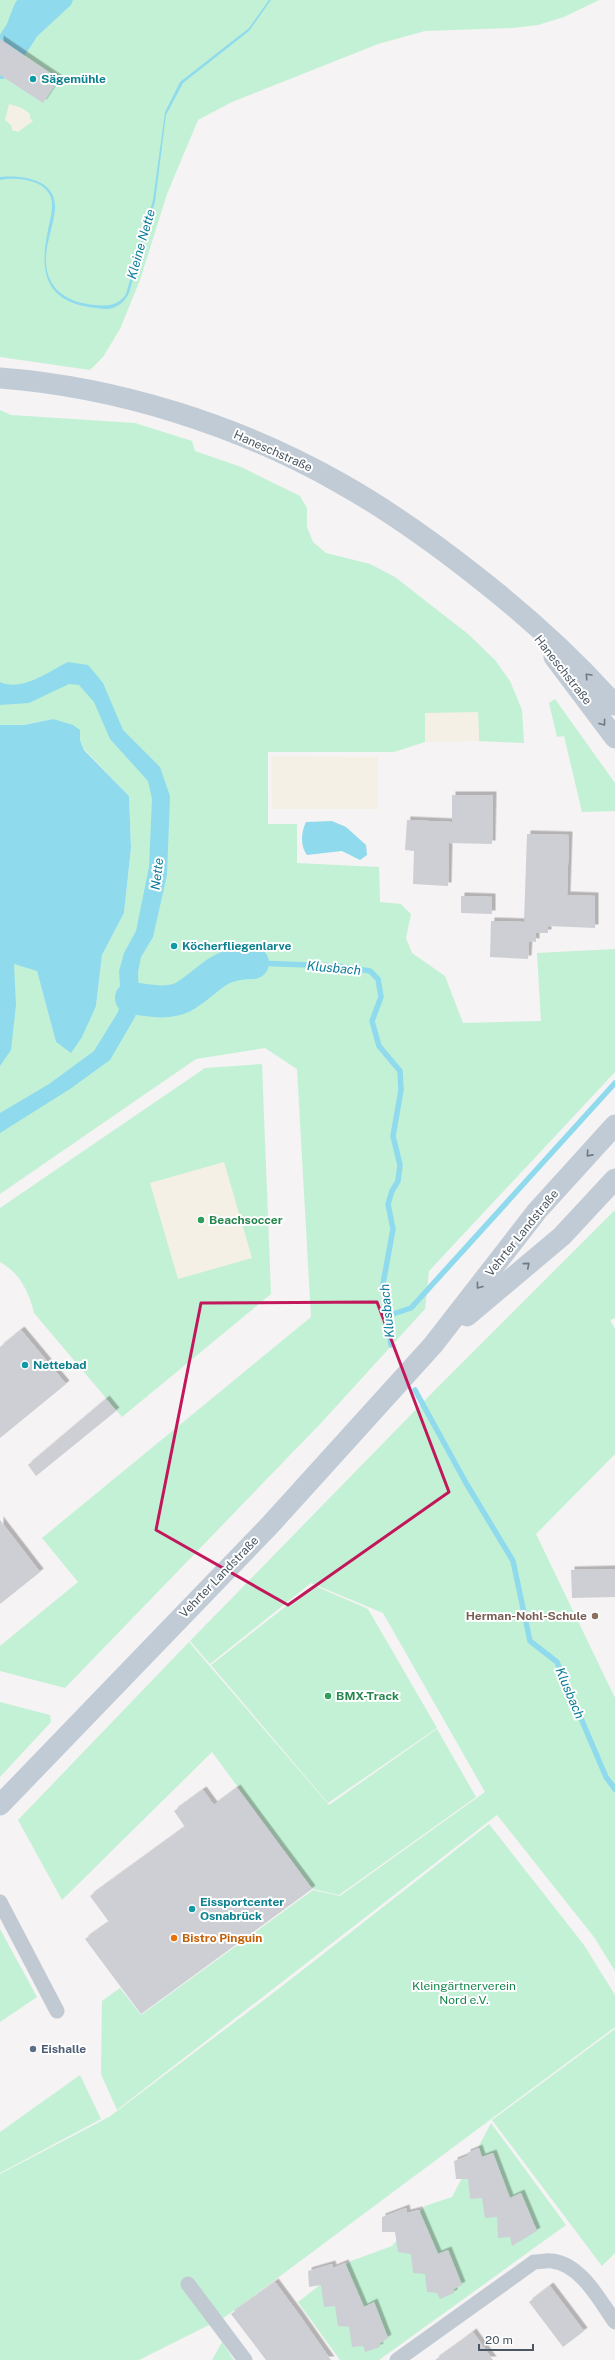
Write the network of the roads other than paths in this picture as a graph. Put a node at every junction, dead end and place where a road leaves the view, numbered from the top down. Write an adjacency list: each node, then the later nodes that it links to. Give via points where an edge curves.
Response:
1 (0, 378): 2 (main road, Haneschstraße, via 58,386 140,403 209,424 278,451 340,483 426,537)
2 (511, 603): 3 (main road, Haneschstraße, one-way to 2, via 563,650); 4 (main road, Haneschstraße, one-way to 4)
3 (615, 705)
4 (615, 738)
5 (615, 1125): 7 (main road, Vehrter Landstraße, one-way to 7, via 537,1211)
6 (615, 1179): 7 (main road, Vehrter Landstraße, one-way to 6, via 562,1236)
7 (433, 1345): 8 (main road, Vehrter Landstraße, via 270,1526)
8 (0, 1805)
9 (0, 1902): 10 (street)
10 (57, 2011)
11 (188, 2284): 13 (street)
12 (615, 2322): 14 (street, via 589,2286 571,2268 553,2261 534,2262)
13 (245, 2360)
14 (397, 2360)

